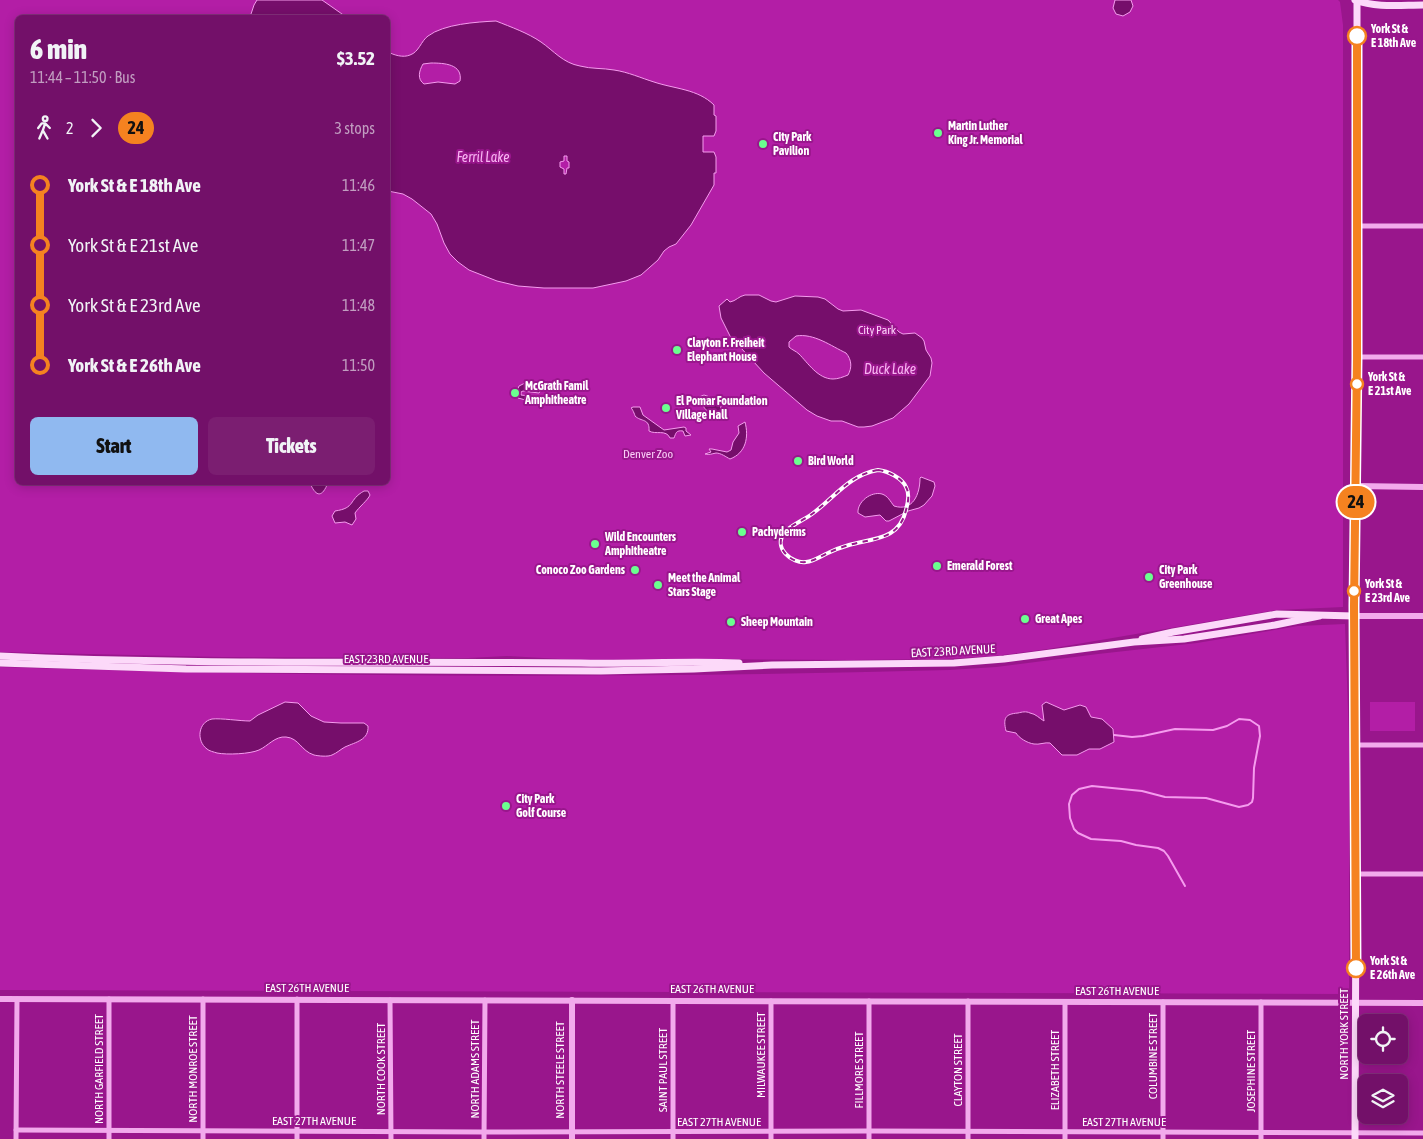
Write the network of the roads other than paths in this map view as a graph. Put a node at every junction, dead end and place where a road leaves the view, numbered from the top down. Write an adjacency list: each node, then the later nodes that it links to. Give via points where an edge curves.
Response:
1 (1356, 0): 2 (main road); 3 (main road, NORTH YORK STREET)
2 (1423, 5)
3 (1357, 226): 4 (street); 6 (main road, NORTH YORK STREET)
4 (1423, 226)
5 (1423, 357): 6 (street)
6 (1357, 358): 7 (main road, NORTH YORK STREET)
7 (1356, 486): 8 (street); 9 (main road, NORTH YORK STREET)
8 (1423, 487)
9 (1354, 616): 10 (street, EAST 23RD AVENUE); 15 (main road, EAST 23RD AVENUE, via 1319,616 1184,639 1134,642 1018,658 970,662); 16 (main road, NORTH YORK STREET)
10 (1423, 616)
11 (0, 656): 12 (main road, EAST 23RD AVENUE)
12 (121, 660): 14 (main road); 15 (main road, EAST 23RD AVENUE)
13 (0, 662): 14 (main road, EAST 23RD AVENUE)
14 (73, 665): 15 (main road, EAST 23RD AVENUE, via 196,669 601,671)
15 (772, 665)
16 (1355, 745): 17 (street); 18 (main road, NORTH YORK STREET)
17 (1423, 745)
18 (1356, 874): 19 (street); 35 (main road, NORTH YORK STREET)
19 (1423, 874)
20 (0, 998): 21 (street, EAST 26TH AVENUE)
21 (17, 999): 22 (street, EAST 26TH AVENUE); 37 (street)
22 (109, 999): 23 (street, EAST 26TH AVENUE); 38 (street, NORTH GARFIELD STREET)
23 (203, 999): 24 (street, EAST 26TH AVENUE); 39 (street, NORTH MONROE STREET)
24 (297, 999): 25 (street, EAST 26TH AVENUE); 40 (street)
25 (390, 1000): 26 (street, EAST 26TH AVENUE); 41 (street, NORTH COOK STREET)
26 (485, 1000): 27 (street, EAST 26TH AVENUE); 43 (street, NORTH ADAMS STREET)
27 (572, 1000): 28 (street, EAST 26TH AVENUE); 51 (street, NORTH STEELE STREET)
28 (673, 1000): 29 (street, EAST 26TH AVENUE); 44 (street, SAINT PAUL STREET)
29 (771, 1001): 30 (street, EAST 26TH AVENUE); 45 (street, MILWAUKEE STREET)
30 (869, 1001): 31 (street, EAST 26TH AVENUE); 42 (street, FILLMORE STREET)
31 (968, 1002): 32 (street, EAST 26TH AVENUE); 46 (street, CLAYTON STREET)
32 (1065, 1002): 33 (street, EAST 26TH AVENUE); 47 (street, ELIZABETH STREET)
33 (1163, 1002): 34 (street, EAST 26TH AVENUE); 48 (street, COLUMBINE STREET)
34 (1261, 1002): 35 (street, EAST 26TH AVENUE); 49 (street, JOSEPHINE STREET)
35 (1355, 1003): 36 (street, EAST 26TH AVENUE); 52 (main road, NORTH YORK STREET)
36 (1423, 1003)
37 (16, 1130): 38 (street, EAST 27TH AVENUE); 53 (street)
38 (109, 1130): 39 (street, EAST 27TH AVENUE); 54 (street, NORTH GARFIELD STREET)
39 (203, 1131): 40 (street, EAST 27TH AVENUE); 55 (street, NORTH MONROE STREET)
40 (297, 1131): 41 (street, EAST 27TH AVENUE); 56 (street)
41 (391, 1131): 43 (street, EAST 27TH AVENUE); 57 (street, NORTH COOK STREET)
42 (868, 1131): 45 (street, EAST 27TH AVENUE); 46 (street, EAST 27TH AVENUE); 61 (street, FILLMORE STREET)
43 (484, 1132): 51 (street, EAST 27TH AVENUE); 58 (street, NORTH ADAMS STREET)
44 (673, 1132): 45 (street, EAST 27TH AVENUE); 51 (street, EAST 27TH AVENUE); 59 (street, SAINT PAUL STREET)
45 (771, 1132): 60 (street, MILWAUKEE STREET)
46 (968, 1132): 47 (street, EAST 27TH AVENUE); 62 (street, CLAYTON STREET)
47 (1065, 1132): 48 (street, EAST 27TH AVENUE); 63 (street, ELIZABETH STREET)
48 (1163, 1132): 49 (street, EAST 27TH AVENUE); 64 (street, COLUMBINE STREET)
49 (1261, 1132): 52 (street, EAST 27TH AVENUE); 65 (street, JOSEPHINE STREET)
50 (1423, 1133): 52 (street, EAST 27TH AVENUE)
51 (572, 1136)
52 (1355, 1136)
53 (16, 1139)
54 (109, 1139)
55 (202, 1139)
56 (297, 1139)
57 (391, 1139)
58 (484, 1139)
59 (673, 1139)
60 (771, 1139)
61 (868, 1139)
62 (968, 1139)
63 (1065, 1139)
64 (1163, 1139)
65 (1261, 1139)

